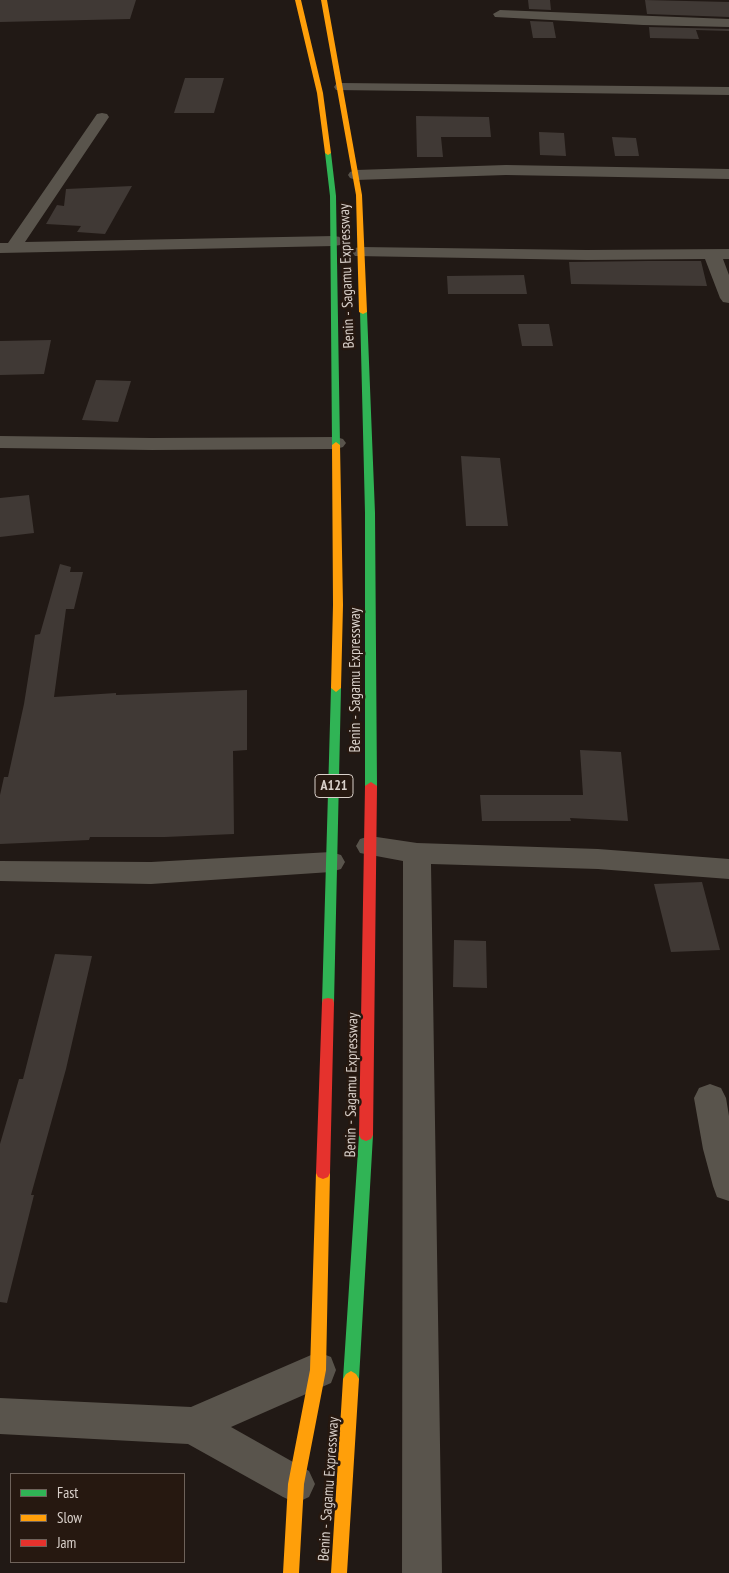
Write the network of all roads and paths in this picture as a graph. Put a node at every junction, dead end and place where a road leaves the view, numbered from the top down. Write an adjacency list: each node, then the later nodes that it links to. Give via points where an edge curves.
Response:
1 (298, 0): 10 (highway, A121, via 320,93 333,196)
2 (324, 0): 5 (highway, Benin - Sagamu Expressway / A121)
3 (500, 14): 4 (street)
4 (729, 23)
5 (341, 87): 6 (street); 9 (highway, Benin - Sagamu Expressway / A121)
6 (728, 92)
7 (102, 117): 11 (street)
8 (729, 174): 9 (street, via 549,170)
9 (356, 175): 12 (highway, Benin - Sagamu Expressway / A121)
10 (334, 241): 11 (street); 16 (highway, A121)
11 (7, 248)
12 (361, 252): 13 (street); 17 (highway, Benin - Sagamu Expressway / A121, via 370,513)
13 (721, 254): 14 (street)
14 (729, 298)
15 (0, 442): 16 (street)
16 (336, 443): 19 (highway, A121, via 338,605)
17 (370, 846): 18 (street); 29 (highway, Benin - Sagamu Expressway / A121, via 367,1125)
18 (417, 853): 20 (street, via 580,858); 30 (street)
19 (332, 862): 21 (street, via 151,873); 24 (highway, A121)
20 (729, 869)
21 (0, 871)
22 (710, 1098): 23 (street)
23 (729, 1186)
24 (318, 1370): 26 (street); 27 (highway, A121)
25 (0, 1416): 26 (street)
26 (192, 1426): 27 (street)
27 (296, 1484): 28 (highway, A121)
28 (291, 1573)
29 (339, 1573)
30 (422, 1573)

